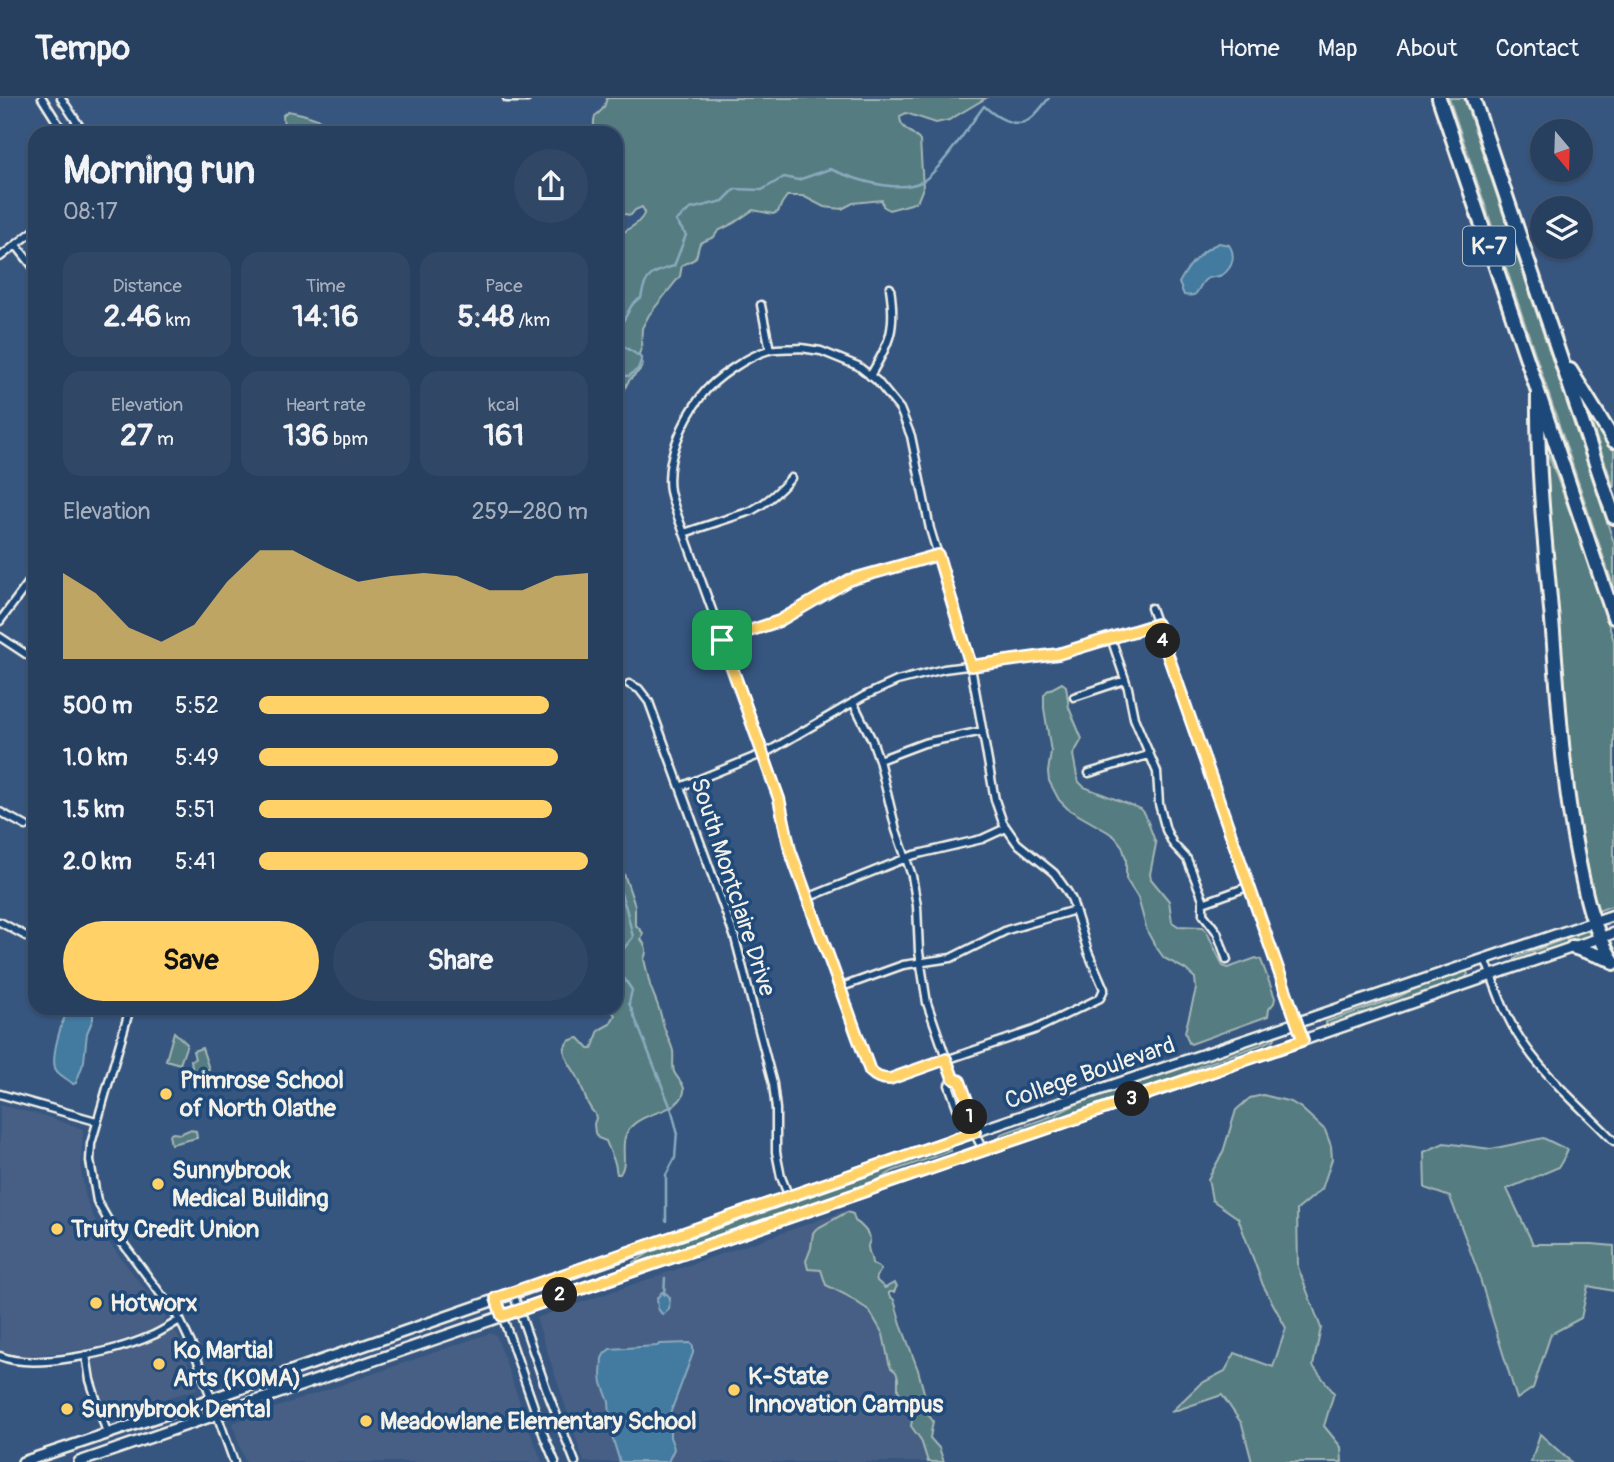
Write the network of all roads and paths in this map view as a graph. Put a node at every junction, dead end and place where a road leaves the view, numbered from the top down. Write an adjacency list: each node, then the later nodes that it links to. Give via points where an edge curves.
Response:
1 (42, 98): 7 (street)
2 (61, 98): 8 (street)
3 (507, 98): 4 (street)
4 (527, 98)
5 (1439, 98): 18 (highway, K-7)
6 (1473, 98): 15 (highway, K-7)
7 (60, 126)
8 (79, 126)
9 (28, 236): 10 (street)
10 (16, 245): 11 (street); 12 (street)
11 (0, 257)
12 (28, 260)
13 (890, 288): 17 (street, via 894,325)
14 (761, 305): 16 (street)
15 (1557, 347): 19 (highway); 21 (highway, K-7)
16 (770, 350): 17 (street, via 821,351); 22 (street, via 743,361 702,394 678,436 670,465 670,491)
17 (870, 376): 23 (street, via 900,410 911,436)
18 (1538, 394): 26 (highway, K-7); 54 (highway, via 1538,444 1570,818)
19 (1614, 441)
20 (791, 478): 22 (street, via 774,497 751,511)
21 (1614, 517)
22 (684, 533): 31 (street)
23 (938, 555): 31 (street, via 849,580 779,621); 33 (street)
24 (28, 584): 27 (street)
25 (1151, 608): 28 (street)
26 (1614, 617)
27 (0, 621)
28 (1157, 624): 30 (street); 48 (street)
29 (0, 637): 32 (street)
30 (1111, 638): 33 (street, via 1058,654); 34 (street)
31 (722, 640): 39 (street)
32 (28, 655)
33 (971, 666): 37 (street, via 897,681); 38 (street)
34 (1125, 681): 36 (street); 40 (street)
35 (629, 684): 43 (street, South Montclaire Drive, via 649,702)
36 (1074, 697)
37 (853, 702): 39 (street); 41 (street)
38 (983, 731): 41 (street, via 924,743); 46 (street, via 995,800)
39 (764, 753): 43 (street); 49 (street)
40 (1148, 755): 42 (street); 50 (street, via 1157,772 1166,830 1187,859)
41 (879, 760): 47 (street)
42 (1089, 774)
43 (680, 787): 76 (street, South Montclaire Drive, via 734,938 773,1084 776,1152)
44 (0, 812): 45 (street)
45 (26, 826)
46 (1006, 828): 47 (street, via 982,839); 51 (street, via 1054,873)
47 (906, 858): 49 (street); 62 (street, via 916,895)
48 (1250, 886): 50 (street); 66 (street)
49 (807, 898): 64 (street)
50 (1203, 903): 60 (street, via 1203,914 1217,932)
51 (1075, 910): 62 (street, via 1007,930 951,958); 68 (street, via 1103,984 1100,998 1034,1030)
52 (1614, 915): 54 (main road, College Boulevard)
53 (0, 922): 56 (street)
54 (1593, 922): 57 (highway); 59 (main road, College Boulevard)
55 (1614, 933): 57 (main road, College Boulevard)
56 (28, 938)
57 (1600, 938): 58 (main road, College Boulevard); 61 (highway)
58 (1573, 947): 61 (highway); 63 (main road, College Boulevard)
59 (1485, 958): 63 (street); 66 (main road, College Boulevard)
60 (1227, 960)
61 (1613, 962)
62 (920, 963): 64 (street); 68 (street, via 927,1003)
63 (1491, 975): 67 (main road, College Boulevard); 74 (street, via 1527,1048)
64 (839, 988): 68 (street, via 875,1076 890,1079)
65 (128, 1015): 71 (street)
66 (1297, 1022): 67 (street); 73 (main road, College Boulevard)
67 (1303, 1040): 75 (main road, College Boulevard)
68 (946, 1059): 69 (street)
69 (953, 1078): 72 (street, via 960,1081 971,1112); 72 (street, via 949,1085 960,1116)
70 (0, 1094): 71 (street)
71 (96, 1121): 81 (street, via 90,1161 97,1200 116,1234)
72 (969, 1122): 73 (street)
73 (975, 1132): 75 (street); 76 (main road, College Boulevard)
74 (1614, 1141)
75 (983, 1150): 79 (main road, College Boulevard)
76 (789, 1197): 77 (main road, College Boulevard)
77 (513, 1293): 78 (main road, College Boulevard); 79 (street)
78 (496, 1298): 80 (street); 84 (main road, College Boulevard)
79 (519, 1310): 80 (main road, College Boulevard); 91 (street)
80 (502, 1316): 85 (main road, College Boulevard); 90 (street)
81 (180, 1320): 82 (street, via 150,1336); 84 (street)
82 (86, 1355): 83 (street, via 23,1361); 86 (street)
83 (0, 1356)
84 (211, 1399): 85 (street); 86 (main road, College Boulevard)
85 (216, 1414): 88 (main road, College Boulevard); 89 (street)
86 (107, 1433): 87 (main road, College Boulevard)
87 (23, 1462)
88 (79, 1462)
89 (234, 1462)
90 (555, 1462)
91 (575, 1462)

